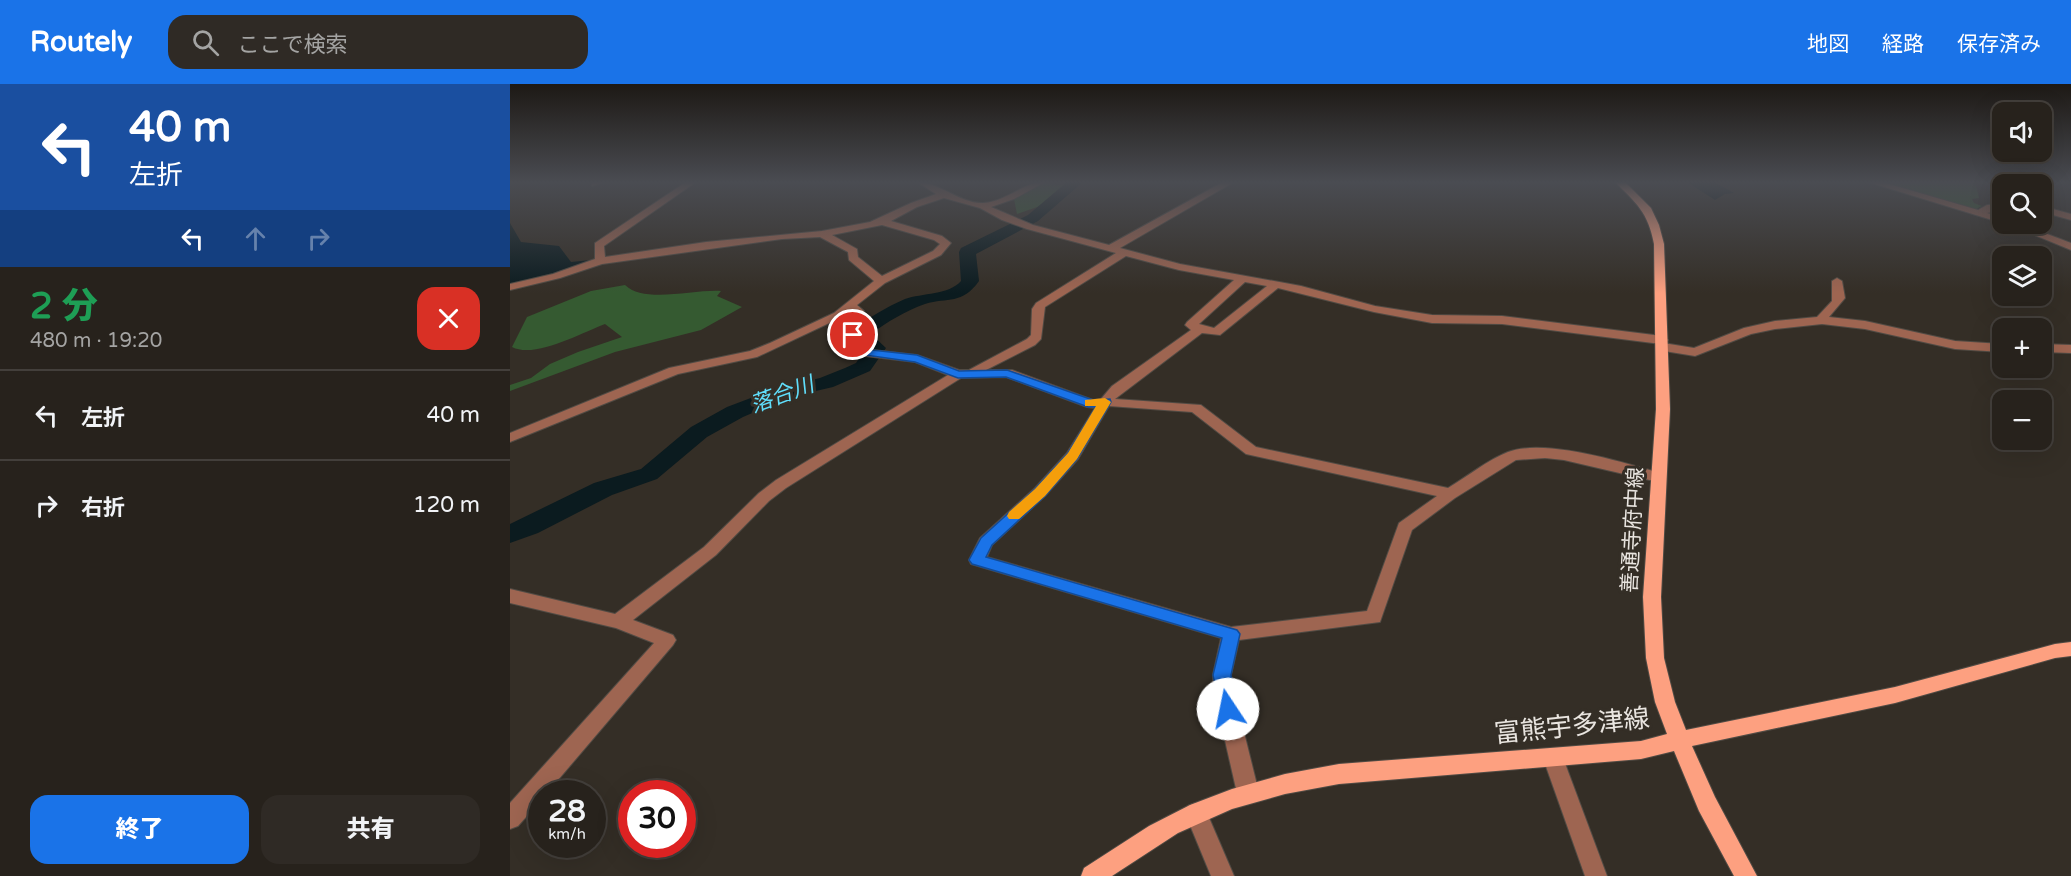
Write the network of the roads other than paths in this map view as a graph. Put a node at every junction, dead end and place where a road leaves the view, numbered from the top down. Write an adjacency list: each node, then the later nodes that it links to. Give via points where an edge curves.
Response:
1 (637, 219): 12 (street, via 599,245)
2 (889, 219): 6 (street)
3 (1010, 219): 10 (street)
4 (1164, 219): 10 (street)
5 (1651, 219): 21 (main road, 善通寺府中線, via 1657,233)
6 (883, 222): 7 (street); 14 (street, via 946,243 937,253)
7 (822, 234): 12 (street); 14 (street, via 853,251 853,258)
8 (2038, 234): 9 (street)
9 (2071, 247)
10 (1110, 249): 11 (street)
11 (1123, 253): 13 (street); 25 (street, via 1040,305 1037,336 1031,342)
12 (600, 261): 17 (street)
13 (1242, 279): 16 (street); 20 (street, via 1191,325)
14 (881, 281): 18 (street)
15 (1837, 281): 19 (street, via 1840,298)
16 (1276, 284): 20 (street, via 1216,332); 21 (street, via 1432,319 1502,320)
17 (510, 287)
18 (851, 306): 25 (street, via 858,311 853,335 872,354 917,358); 27 (street, via 774,346 674,371)
19 (1822, 320): 21 (street, via 1748,331 1695,352); 22 (street, via 1865,325 1955,345)
20 (1200, 329): 26 (street, via 1117,388)
21 (1662, 343): 28 (main road, 善通寺府中線)
22 (1992, 347)
23 (2052, 348): 24 (street)
24 (2071, 349)
25 (962, 374): 26 (street, via 1007,373 1092,404); 31 (street, via 924,393 781,484 710,551)
26 (1105, 402): 29 (street, via 1196,408 1251,451); 32 (street, via 1073,456 986,542 977,560)
27 (510, 438)
28 (1658, 477): 29 (street, via 1583,460 1523,453); 34 (main road, 善通寺府中線, via 1652,630 1665,702)
29 (1450, 494): 32 (street, via 1405,527 1374,617)
30 (510, 596): 31 (street)
31 (618, 622): 38 (street, via 667,640)
32 (1231, 634): 36 (street, via 1222,688)
33 (2071, 649): 34 (main road, 富熊宇多津線, via 1895,695)
34 (1680, 741): 35 (main road, 富熊宇多津線, via 1641,750); 42 (main road, 善通寺府中線, via 1707,804)
35 (1553, 758): 36 (main road, 富熊宇多津線, via 1339,774); 41 (street)
36 (1248, 793): 37 (main road, 富熊宇多津線)
37 (1196, 813): 39 (main road, 富熊宇多津線, via 1151,836); 40 (street)
38 (510, 819)
39 (1092, 876)
40 (1223, 876)
41 (1596, 876)
42 (1746, 876)

